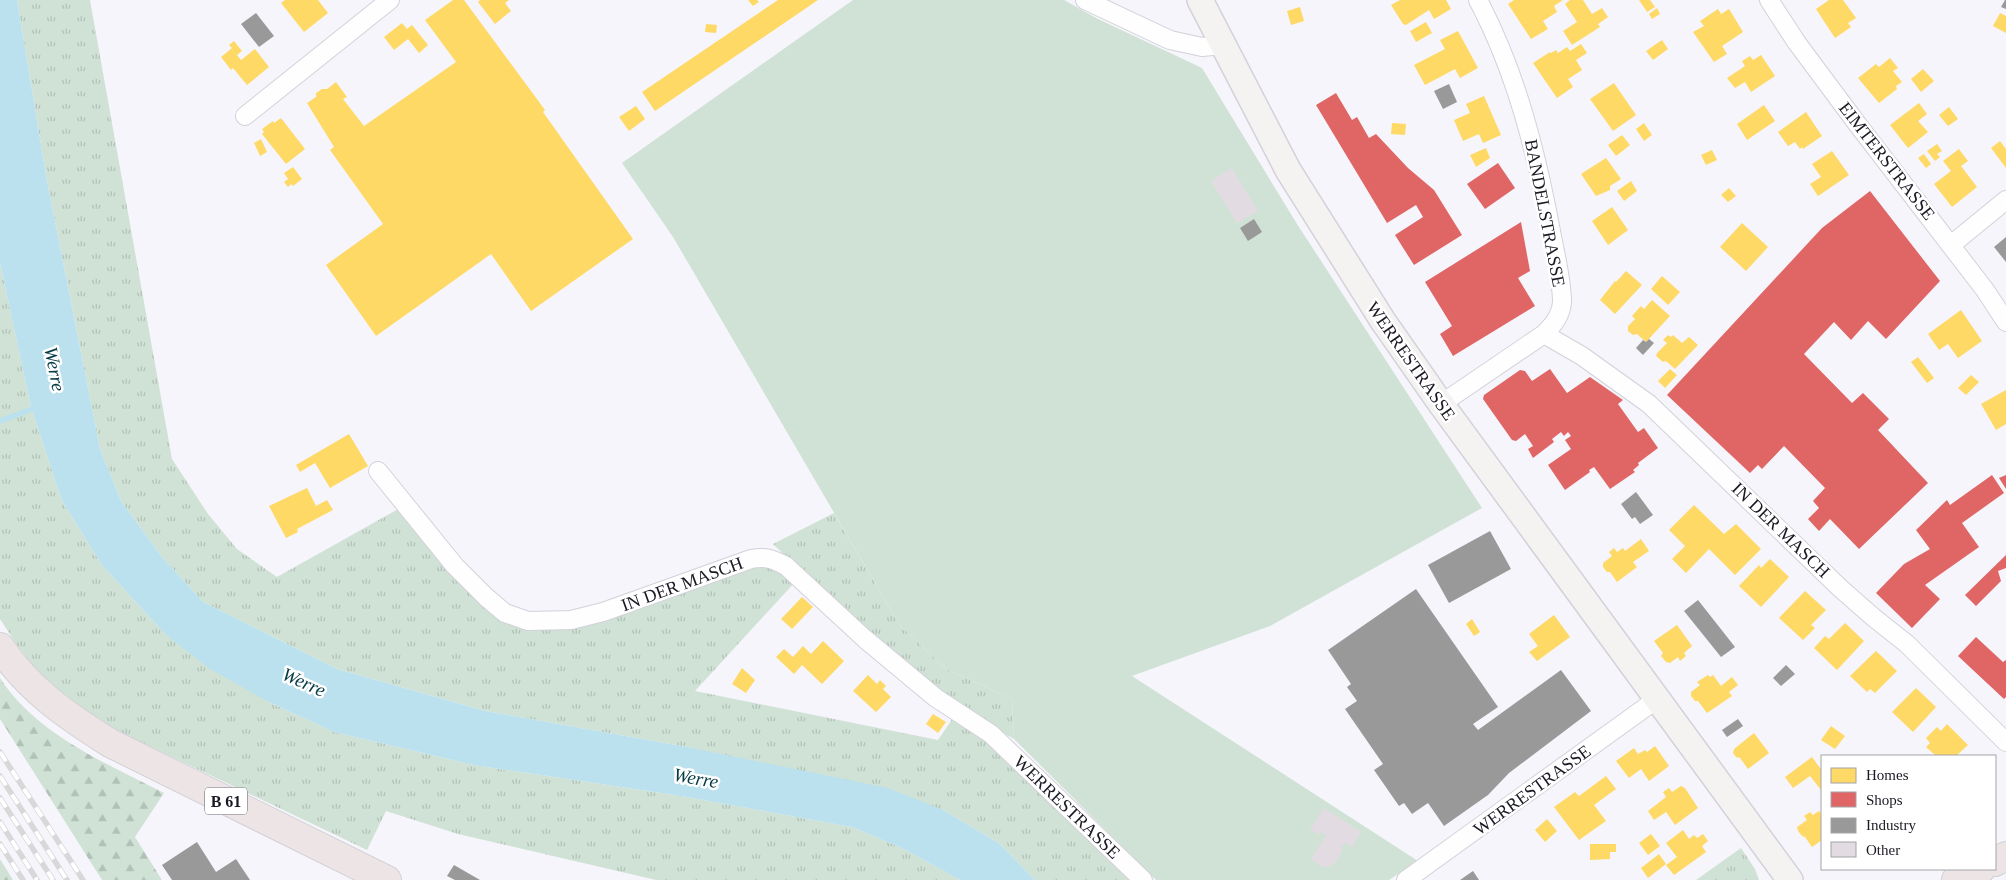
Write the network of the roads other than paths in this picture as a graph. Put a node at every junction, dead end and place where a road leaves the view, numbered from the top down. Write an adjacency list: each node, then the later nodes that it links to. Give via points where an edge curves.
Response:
1 (390, 0): 7 (street)
2 (1084, 0): 6 (street, via 1170,40 1202,47)
3 (1200, 0): 6 (main road, WERRESTRASSE)
4 (1478, 0): 11 (street, BANDELSTRASSE, via 1513,81 1544,194 1562,303 1557,321)
5 (1769, 0): 9 (street, EIMTERSTRASSE, via 1803,51)
6 (1223, 45): 12 (main road, WERRESTRASSE, via 1293,178 1383,321)
7 (245, 116)
8 (2006, 200): 9 (street)
9 (1951, 245): 10 (street, EIMTERSTRASSE)
10 (2006, 322)
11 (1544, 334): 12 (street, BANDELSTRASSE); 17 (street, IN DER MASCH, via 1582,356 1649,404)
12 (1441, 404): 15 (main road, WERRESTRASSE)
13 (378, 471): 16 (street, IN DER MASCH, via 455,566 505,613 528,621 571,620 604,612 751,559 774,559 786,566 865,639 936,698)
14 (0, 647): 19 (main road, B 61, via 40,694 68,717 110,743)
15 (1657, 699): 21 (street, WERRESTRASSE); 22 (main road, WERRESTRASSE)
16 (990, 734): 20 (street, WERRESTRASSE)
17 (2006, 742)
18 (1979, 870): 23 (main road)
19 (387, 880)
20 (1143, 880)
21 (1406, 880)
22 (1790, 880)
23 (1956, 880)

